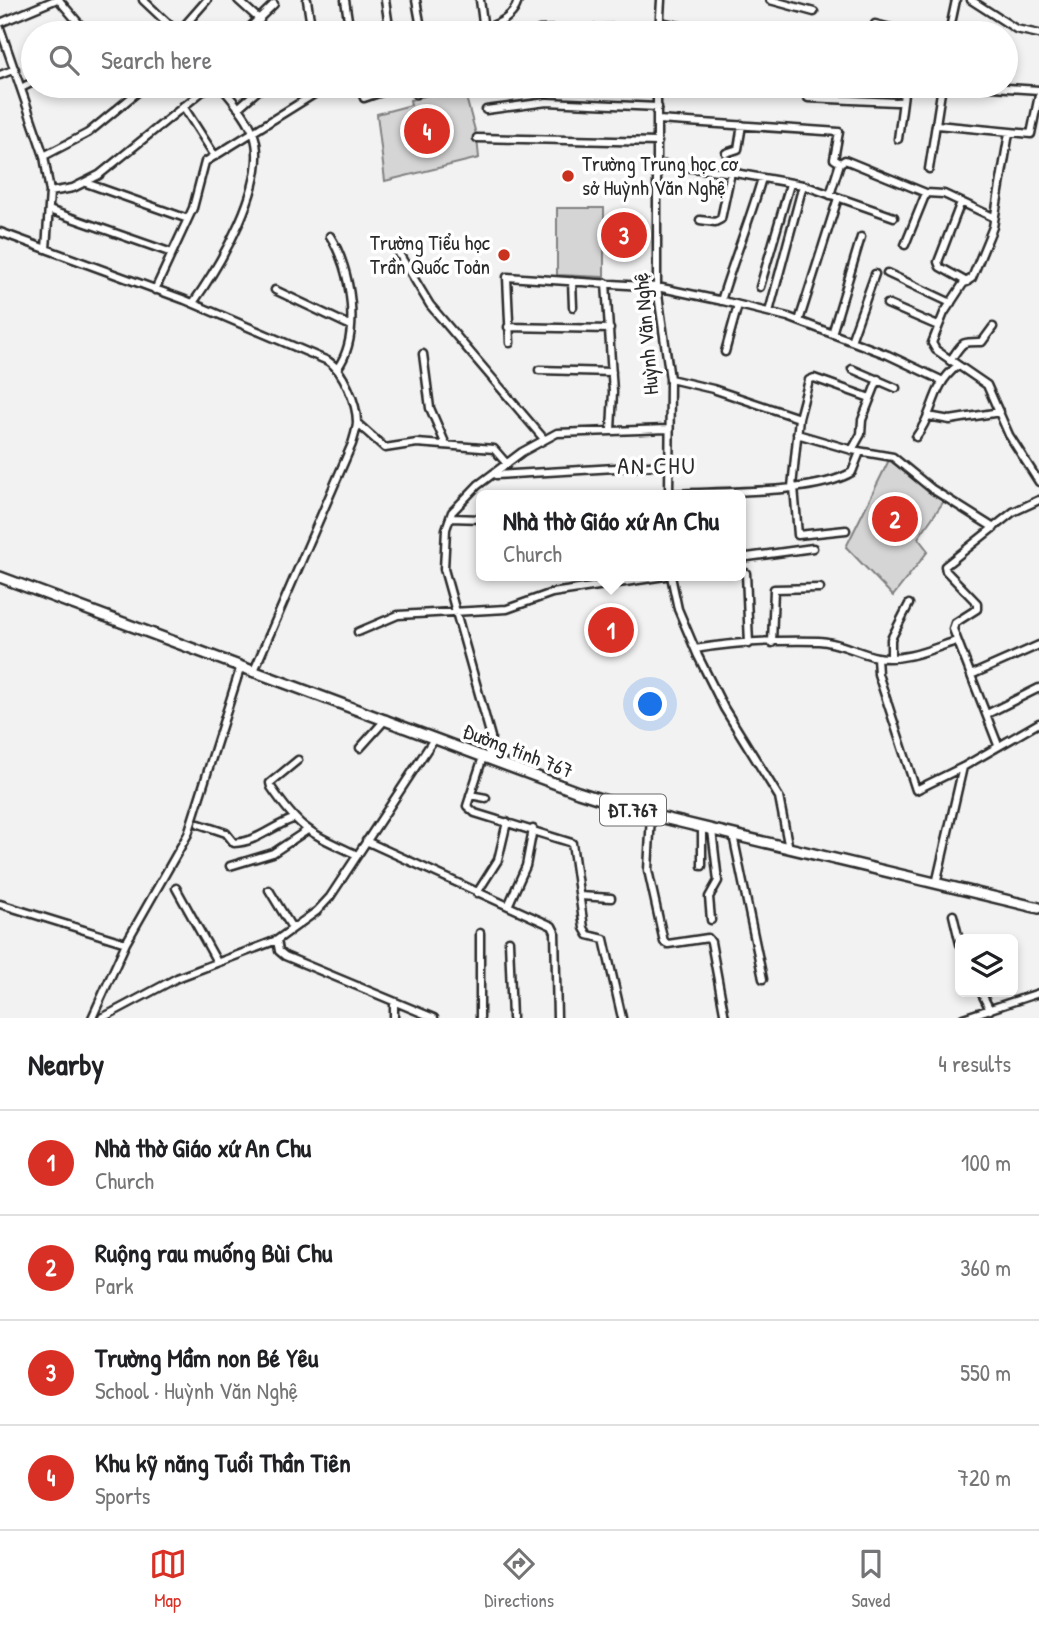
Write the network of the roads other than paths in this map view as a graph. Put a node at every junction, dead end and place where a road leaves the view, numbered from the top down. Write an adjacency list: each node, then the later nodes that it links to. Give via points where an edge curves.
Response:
1 (57, 0): 18 (street); 31 (street)
2 (143, 0): 19 (street)
3 (207, 0): 20 (street)
4 (237, 0): 17 (street)
5 (307, 0): 22 (street)
6 (345, 0): 23 (street)
7 (385, 0): 24 (street)
8 (416, 0): 25 (street)
9 (480, 0): 26 (street)
10 (518, 0): 27 (street, via 514,12)
11 (661, 0): 28 (street)
12 (769, 0): 16 (street)
13 (956, 0): 29 (street)
14 (971, 0): 30 (street)
15 (274, 4): 17 (street)
16 (814, 12)
17 (260, 19): 21 (street)
18 (76, 21)
19 (165, 21)
20 (189, 21)
21 (258, 21)
22 (310, 21)
23 (348, 21)
24 (388, 21)
25 (420, 21)
26 (483, 21)
27 (499, 21)
28 (659, 21)
29 (952, 21)
30 (1004, 21)
31 (0, 26): 34 (street)
32 (1018, 29): 33 (street)
33 (1039, 34)
34 (15, 69): 35 (street); 36 (street)
35 (0, 75)
36 (21, 82)
37 (1018, 90): 38 (street)
38 (1039, 92): 55 (street)
39 (26, 98): 64 (street)
40 (131, 98): 64 (street, via 88,133)
41 (193, 98): 50 (street)
42 (231, 98): 52 (street)
43 (249, 98): 52 (street)
44 (306, 98): 58 (street)
45 (658, 98): 51 (street, Huỳnh Văn Nghệ)
46 (808, 98): 49 (street)
47 (903, 98): 49 (street)
48 (940, 98): 57 (street)
49 (902, 102): 61 (street)
50 (183, 106): 65 (street); 71 (street)
51 (658, 107): 53 (street, via 547,103); 54 (street, Huỳnh Văn Nghệ)
52 (238, 108): 58 (street)
53 (486, 110)
54 (658, 120): 56 (street); 62 (street, Huỳnh Văn Nghệ)
55 (1037, 120): 59 (street, via 1031,134)
56 (742, 125): 63 (street, via 738,149); 66 (street, via 839,132 834,159)
57 (937, 125): 59 (street); 68 (street)
58 (253, 132): 65 (street); 100 (street, via 257,159 249,195 215,269)
59 (1009, 132): 80 (street)
60 (477, 138): 62 (street)
61 (898, 139)
62 (658, 142): 67 (street, Huỳnh Văn Nghệ)
63 (726, 153)
64 (44, 156): 74 (street)
65 (215, 156): 81 (street, via 202,166)
66 (841, 163): 75 (street, via 849,160); 76 (street)
67 (658, 164): 69 (street); 95 (street, Huỳnh Văn Nghệ)
68 (929, 169)
69 (731, 173): 70 (street); 82 (street, via 721,219)
70 (762, 178): 72 (street); 99 (street)
71 (86, 183): 74 (street); 81 (street)
72 (790, 184): 73 (street); 96 (street)
73 (803, 186): 76 (street); 105 (street)
74 (50, 192): 78 (street)
75 (926, 193): 77 (street, via 944,194); 86 (street)
76 (834, 196): 79 (street); 106 (street)
77 (961, 202): 80 (street); 93 (street, via 938,262)
78 (49, 210): 87 (street); 89 (street)
79 (894, 217)
80 (993, 217): 93 (street, via 978,266)
81 (188, 219): 89 (street)
82 (700, 220)
83 (0, 232): 87 (street)
84 (330, 236): 107 (street, via 349,280)
85 (861, 237): 112 (street)
86 (905, 245)
87 (46, 249): 97 (street)
88 (398, 252): 136 (street, via 430,305)
89 (172, 253): 97 (street)
90 (887, 273): 101 (street)
91 (875, 274): 113 (street)
92 (572, 281): 94 (street); 104 (street); 109 (street, via 507,276)
93 (967, 282): 101 (street)
94 (607, 283): 95 (street); 111 (street)
95 (657, 287): 99 (street); 123 (street, Huỳnh Văn Nghệ)
96 (761, 287)
97 (155, 290): 100 (street)
98 (275, 290): 107 (street)
99 (721, 301): 102 (street)
100 (193, 303): 119 (street, via 328,361)
101 (951, 303): 108 (street)
102 (737, 304): 105 (street); 115 (street)
103 (887, 304): 108 (street)
104 (573, 307)
105 (769, 312): 106 (street)
106 (799, 321): 112 (street)
107 (349, 325): 119 (street, via 347,353)
108 (938, 326): 117 (street, via 933,346)
109 (508, 327): 111 (street); 114 (street)
110 (993, 327): 117 (street, via 981,343 963,342)
111 (610, 329): 122 (street)
112 (832, 334): 113 (street)
113 (851, 341): 125 (street)
114 (510, 343)
115 (725, 352)
116 (423, 355): 137 (street, via 430,408)
117 (950, 361): 118 (street)
118 (957, 366): 125 (street); 128 (street, via 987,385)
119 (337, 369): 131 (street)
120 (852, 369): 124 (street)
121 (539, 370): 122 (street)
122 (612, 372): 133 (street)
123 (670, 379): 130 (street); 132 (street, Huỳnh Văn Nghệ)
124 (878, 379): 126 (street); 127 (street)
125 (941, 380): 129 (street)
126 (896, 388)
127 (870, 398): 130 (street, via 811,378); 138 (street)
128 (1000, 412): 129 (street, via 950,420); 142 (street)
129 (928, 416): 135 (street)
130 (799, 418): 134 (street)
131 (357, 423): 137 (street, via 385,448 417,443); 169 (street)
132 (667, 429): 133 (street); 140 (street, Huỳnh Văn Nghệ)
133 (611, 430): 136 (street, via 561,432)
134 (797, 434): 138 (street); 143 (street)
135 (916, 437)
136 (544, 439): 139 (street)
137 (446, 446): 139 (street, via 494,449)
138 (856, 451): 143 (street, via 852,472 846,476); 149 (street, via 893,457 932,489)
139 (507, 464): 141 (street)
140 (667, 464): 141 (street); 144 (street, Huỳnh Văn Nghệ)
141 (494, 475): 147 (street, via 470,492)
142 (1039, 482)
143 (793, 487): 145 (street); 150 (street, via 798,535)
144 (669, 490)
145 (740, 490)
146 (1039, 499): 149 (street)
147 (450, 518): 148 (street); 159 (street, via 444,559)
148 (476, 519)
149 (994, 528): 161 (street, via 945,566 978,606 953,626)
150 (846, 530)
151 (813, 548): 152 (street)
152 (746, 557)
153 (746, 573): 163 (street)
154 (0, 577): 168 (main road, Đường tỉnh 767 / ĐT.767)
155 (634, 581): 159 (street, via 552,593 507,609)
156 (670, 581): 165 (street)
157 (820, 588): 162 (street, via 774,589)
158 (909, 604): 167 (street, via 891,639)
159 (454, 612): 160 (street, via 398,615); 178 (street, via 491,737)
160 (358, 632)
161 (956, 640): 167 (street, via 924,652); 170 (street)
162 (772, 643): 163 (street); 166 (street, via 821,641)
163 (749, 644): 165 (street)
164 (1039, 645): 170 (street)
165 (695, 649): 192 (street, via 724,708 779,797)
166 (877, 657): 167 (street); 180 (street, via 878,674 915,789)
167 (891, 657)
168 (240, 669): 169 (main road, Đường tỉnh 767 / ĐT.767); 212 (street, via 188,834)
169 (253, 673): 173 (main road, Đường tỉnh 767 / ĐT.767)
170 (971, 674): 172 (street)
171 (1039, 688): 172 (street)
172 (987, 714): 176 (street)
173 (386, 719): 175 (main road, Đường tỉnh 767 / ĐT.767); 177 (street)
174 (1039, 723): 176 (street)
175 (434, 738): 178 (main road, Đường tỉnh 767 / ĐT.767); 191 (street)
176 (998, 745): 180 (street)
177 (360, 748)
178 (486, 758): 181 (street); 183 (main road, Đường tỉnh 767 / ĐT.767)
179 (298, 760): 184 (street, via 270,785)
180 (963, 768): 196 (street)
181 (470, 795): 182 (street); 185 (street, via 469,809)
182 (486, 798)
183 (651, 815): 188 (main road, Đường tỉnh 767 / ĐT.767); 226 (street, via 648,870 664,942 703,938 711,942)
184 (293, 819): 186 (street, via 239,843 226,833); 189 (street)
185 (507, 822): 187 (street); 199 (street, via 498,860)
186 (198, 824)
187 (533, 829): 200 (street, via 572,843); 203 (street, via 526,866)
188 (707, 829): 190 (main road, Đường tỉnh 767 / ĐT.767); 195 (street); 206 (street, via 718,881 709,897)
189 (306, 831): 193 (street); 194 (street, via 273,853)
190 (733, 835): 192 (main road, Đường tỉnh 767 / ĐT.767); 214 (street)
191 (366, 841): 193 (street); 199 (street)
192 (789, 849): 196 (main road, Đường tỉnh 767 / ĐT.767)
193 (357, 855): 207 (street, via 330,897)
194 (230, 866)
195 (702, 866)
196 (936, 884): 204 (main road, Đường tỉnh 767 / ĐT.767)
197 (176, 888): 213 (street)
198 (269, 890): 207 (street)
199 (477, 893): 203 (street)
200 (580, 897): 201 (street); 225 (street, via 586,932 604,939)
201 (611, 898)
202 (0, 904): 212 (street)
203 (508, 906): 224 (street, via 545,922 555,932)
204 (1039, 908)
205 (953, 915): 209 (street)
206 (710, 920)
207 (292, 928): 210 (street)
208 (480, 933): 222 (street)
209 (958, 934)
210 (277, 940): 213 (street); 216 (street, via 285,956)
211 (509, 941): 223 (street)
212 (126, 943): 218 (street)
213 (217, 962): 219 (street)
214 (763, 979)
215 (1039, 993): 217 (street)
216 (394, 1002): 220 (street); 221 (street)
217 (987, 1013): 227 (street)
218 (92, 1018)
219 (103, 1018)
220 (394, 1018)
221 (434, 1018)
222 (480, 1018)
223 (512, 1018)
224 (557, 1018)
225 (622, 1018)
226 (725, 1018)
227 (963, 1018)

